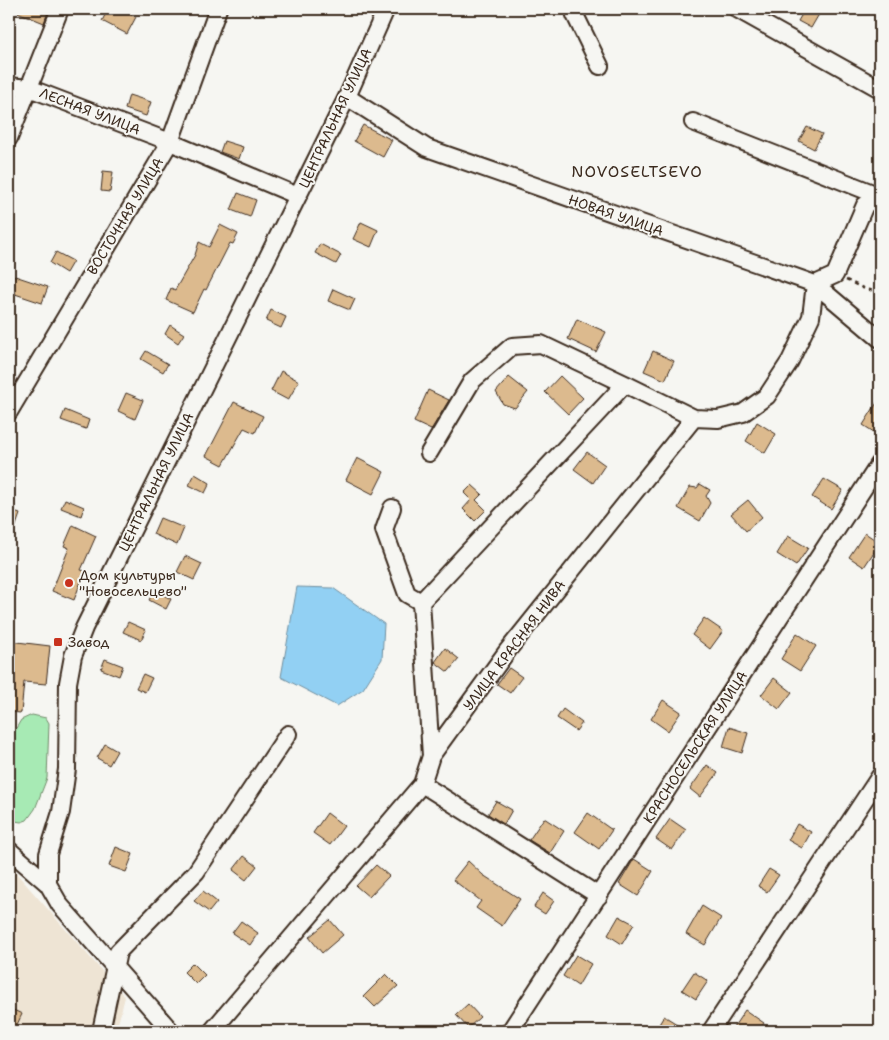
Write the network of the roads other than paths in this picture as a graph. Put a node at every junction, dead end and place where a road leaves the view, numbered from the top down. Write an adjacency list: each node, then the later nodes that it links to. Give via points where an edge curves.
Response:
1 (60, 9): 8 (street)
2 (218, 9): 13 (street, ВОСТОЧНАЯ УЛИЦА)
3 (386, 9): 10 (street, ЦЕНТРАЛЬНАЯ УЛИЦА)
4 (579, 9): 6 (street, via 575,15)
5 (737, 9): 9 (street)
6 (600, 66)
7 (9, 86): 8 (street, ЛЕСНАЯ УЛИЦА)
8 (29, 88): 12 (street); 13 (street, ЛЕСНАЯ УЛИЦА)
9 (880, 89)
10 (347, 97): 14 (street, ЦЕНТРАЛЬНАЯ УЛИЦА); 16 (street, НОВАЯ УЛИЦА, via 427,148)
11 (693, 122): 15 (street)
12 (9, 138)
13 (170, 142): 14 (street, ЛЕСНАЯ УЛИЦА); 19 (street, ВОСТОЧНАЯ УЛИЦА)
14 (298, 196): 30 (street, ЦЕНТРАЛЬНАЯ УЛИЦА, via 84,628 68,683 67,769 61,812 48,854)
15 (880, 196): 16 (street, via 865,205 835,275)
16 (815, 284): 17 (street, НОВАЯ УЛИЦА); 20 (street, via 811,317 790,361 767,396 743,413)
17 (880, 339)
18 (625, 384): 20 (street); 21 (street, via 542,344 512,346 472,381); 24 (street)
19 (9, 412)
20 (694, 418): 26 (street, УЛИЦА КРАСНАЯ НИВА, via 508,650)
21 (429, 453)
22 (880, 463): 31 (street, КРАСНОСЕЛЬСКАЯ УЛИЦА)
23 (392, 508): 24 (street, via 384,530 407,594)
24 (421, 602): 26 (street)
25 (288, 734): 32 (street, via 196,872 118,952)
26 (432, 756): 28 (street, УЛИЦА КРАСНАЯ НИВА)
27 (880, 776): 37 (street)
28 (422, 784): 31 (street); 35 (street, УЛИЦА КРАСНАЯ НИВА)
29 (9, 850): 30 (street)
30 (48, 884): 32 (street, ЦЕНТРАЛЬНАЯ УЛИЦА, via 60,906)
31 (599, 896): 36 (street, КРАСНОСЕЛЬСКАЯ УЛИЦА)
32 (113, 966): 33 (street); 34 (street, ЦЕНТРАЛЬНАЯ УЛИЦА)
33 (101, 1031)
34 (171, 1031)
35 (212, 1031)
36 (510, 1031)
37 (711, 1031)

